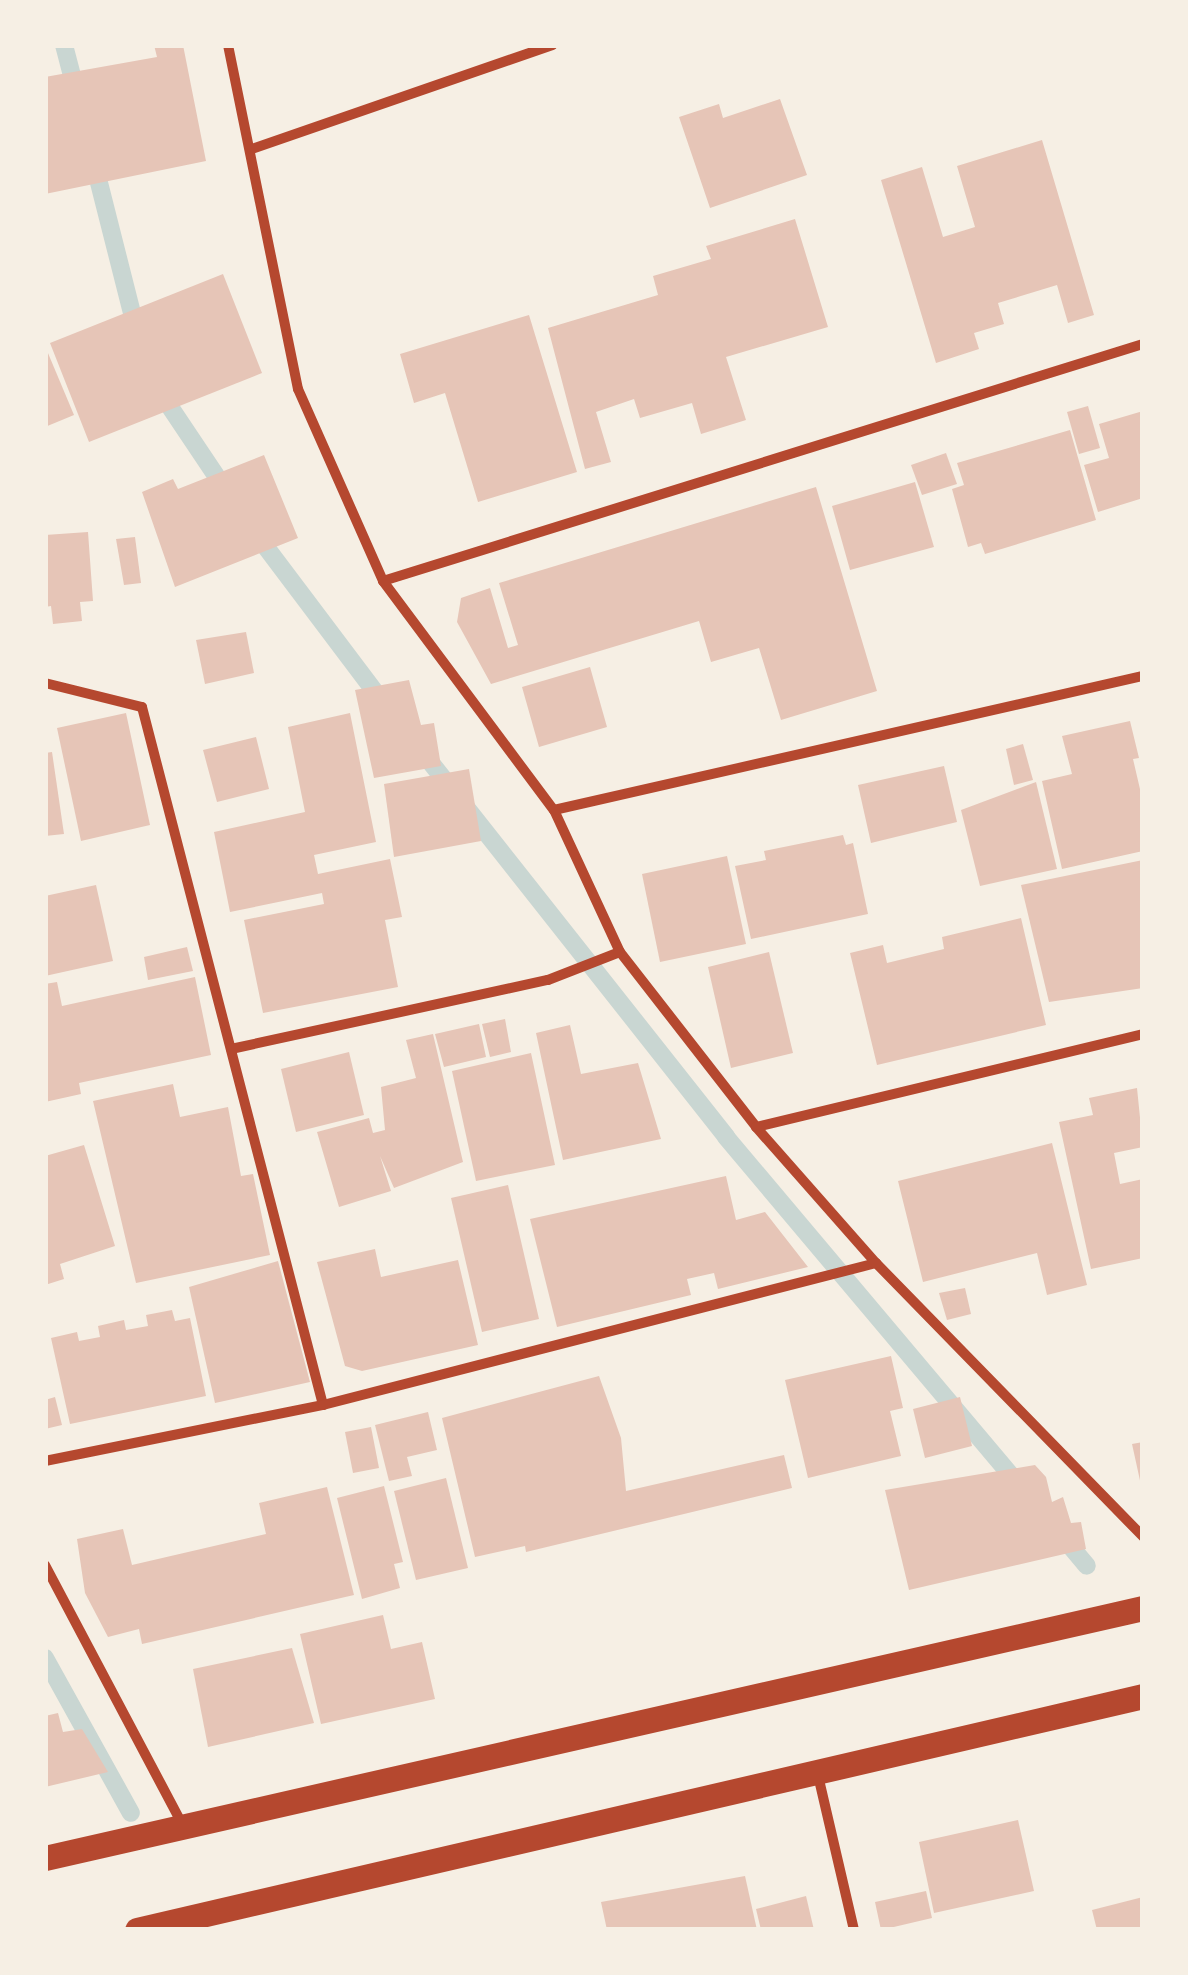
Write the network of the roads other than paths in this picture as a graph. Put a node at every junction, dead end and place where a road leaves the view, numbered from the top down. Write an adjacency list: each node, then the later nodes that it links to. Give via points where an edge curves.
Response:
1 (228, 45): 3 (street)
2 (552, 45): 3 (street)
3 (252, 149): 5 (street, via 298,389)
4 (1143, 344): 5 (street)
5 (383, 581): 8 (street)
6 (1143, 676): 8 (street)
7 (45, 683): 11 (street, via 142,706)
8 (554, 810): 9 (street)
9 (620, 952): 11 (street, via 548,980); 12 (street)
10 (1143, 1034): 12 (street)
11 (231, 1049): 14 (street)
12 (756, 1127): 13 (street)
13 (876, 1263): 14 (street); 16 (street)
14 (323, 1405): 15 (street)
15 (45, 1462)
16 (1143, 1537)
17 (45, 1565): 21 (street)
18 (1143, 1608): 21 (main road)
19 (1143, 1696): 20 (main road)
20 (818, 1772): 23 (main road); 24 (street)
21 (184, 1828): 22 (main road)
22 (45, 1858)
23 (137, 1930)
24 (854, 1930)

